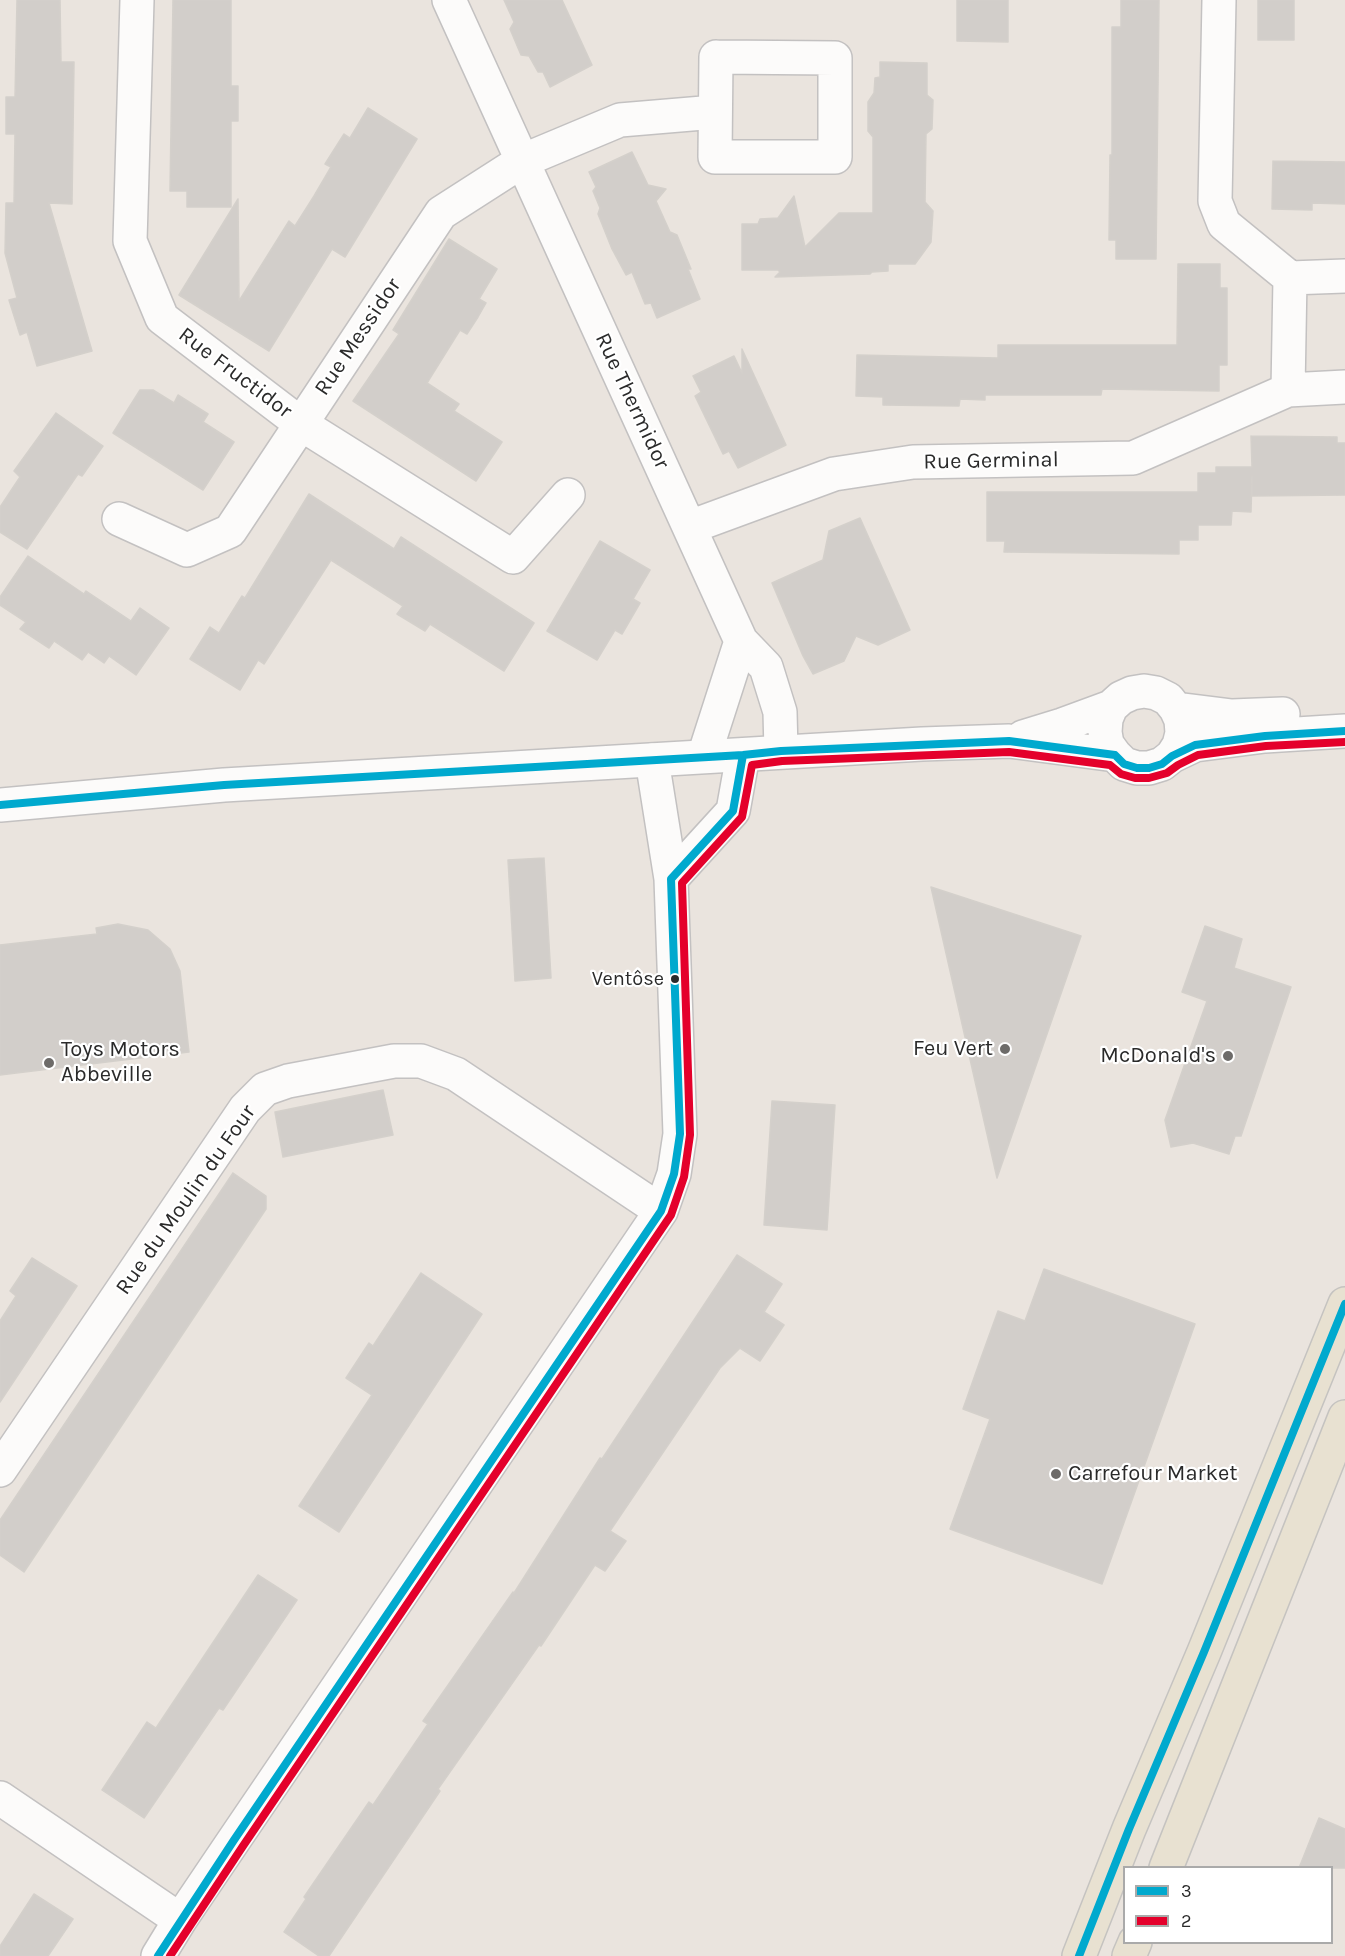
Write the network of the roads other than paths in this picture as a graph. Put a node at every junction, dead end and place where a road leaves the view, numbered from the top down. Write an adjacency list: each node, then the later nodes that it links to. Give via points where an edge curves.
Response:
1 (137, 0): 10 (street, Rue Fructidor, via 130,241 162,318)
2 (448, 0): 5 (street, Rue Thermidor)
3 (1219, 0): 7 (street, via 1215,201 1224,224)
4 (715, 112): 4 (street, via 715,157 835,157 835,58 716,57); 5 (street, via 620,120)
5 (522, 161): 10 (street, Rue Messidor, via 441,213); 13 (street, Rue Thermidor)
6 (1345, 276): 7 (street)
7 (1290, 278): 9 (street)
8 (1345, 387): 9 (street, Rue Germinal)
9 (1288, 390): 13 (street, Rue Germinal, via 1133,458 913,462 834,474)
10 (301, 424): 11 (street, Rue Fructidor, via 513,557); 12 (street, Rue Messidor, via 230,531 187,550)
11 (568, 495)
12 (119, 519)
13 (690, 527): 14 (street, Rue Thermidor)
14 (741, 641): 20 (street, Rue Thermidor, via 765,667 780,712); 23 (street)
15 (1112, 707): 16 (street, via 1121,698 1144,691 1167,699); 19 (street); 22 (street, via 1105,732)
16 (1176, 709): 17 (street, via 1232,716); 24 (street, via 1182,733)
17 (1345, 710)
18 (1345, 731): 24 (street, via 1195,745)
19 (1009, 741): 20 (street); 22 (street)
20 (781, 751): 21 (street)
21 (743, 755): 23 (street); 27 (street, via 734,810)
22 (1115, 755): 24 (street, via 1124,764 1137,768 1162,764)
23 (704, 756): 25 (street)
24 (1172, 756)
25 (652, 760): 26 (street, via 224,784); 27 (street)
26 (0, 804)
27 (671, 879): 28 (street, via 680,1134 674,1174)
28 (661, 1211): 31 (street, Rue du Moulin du Four, via 456,1074 422,1061 394,1061 288,1081 266,1089 245,1109); 34 (street)
29 (1345, 1304): 36 (main road)
30 (1345, 1417): 33 (main road)
31 (0, 1470)
32 (0, 1798): 34 (street)
33 (1167, 1866)
34 (180, 1920): 35 (street)
35 (158, 1956)
36 (1079, 1956)

